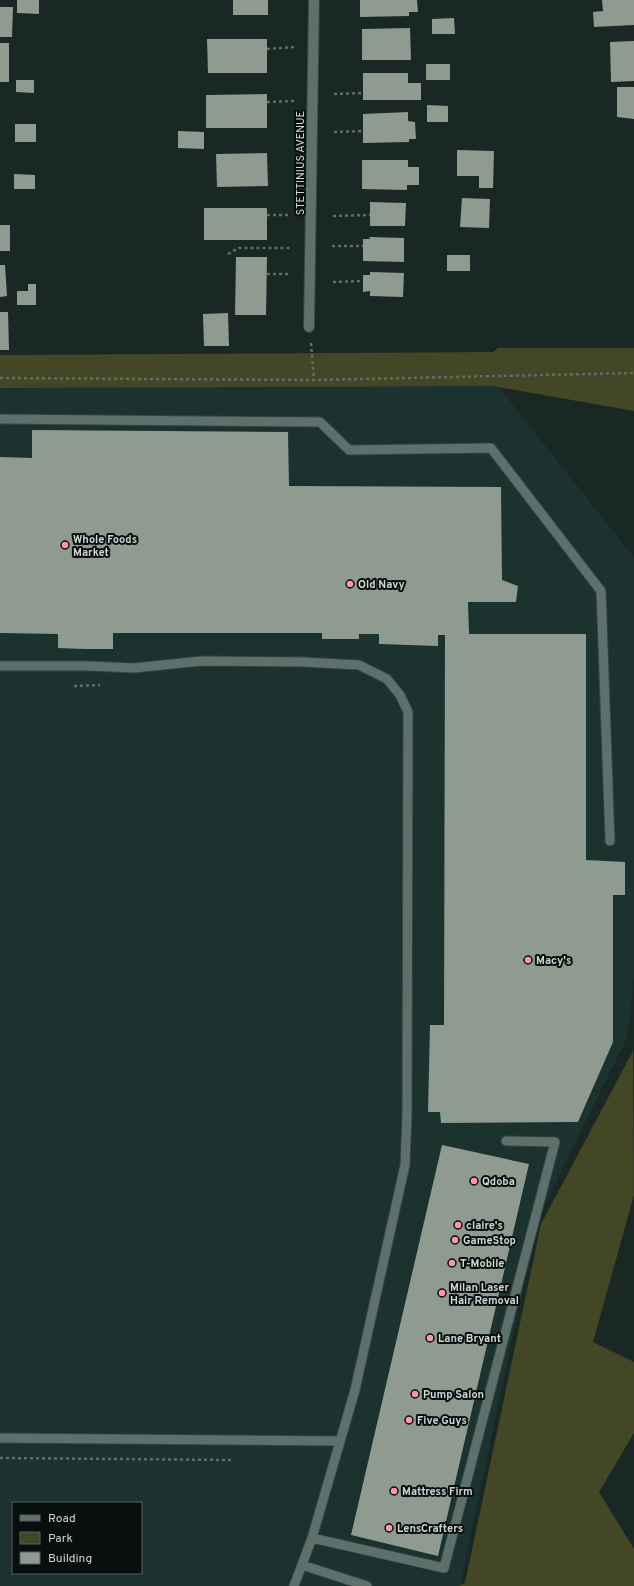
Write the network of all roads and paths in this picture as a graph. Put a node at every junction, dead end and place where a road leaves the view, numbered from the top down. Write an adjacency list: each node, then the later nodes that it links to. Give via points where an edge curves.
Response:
1 (314, 0): 22 (street, STETTINIUS AVENUE)
2 (295, 47): 3 (path)
3 (267, 49)
4 (362, 93): 5 (path)
5 (334, 94)
6 (294, 101): 7 (path)
7 (266, 102)
8 (363, 131): 9 (path)
9 (334, 132)
10 (267, 215): 11 (path)
11 (291, 215)
12 (370, 215): 13 (path)
13 (334, 216)
14 (332, 246): 15 (path)
15 (363, 246)
16 (290, 248): 17 (path, via 240,248)
17 (228, 254)
18 (267, 274): 19 (path)
19 (290, 274)
20 (363, 281): 21 (path)
21 (333, 282)
22 (309, 327): 25 (path)
23 (634, 373): 25 (path)
24 (0, 378): 25 (path)
25 (314, 380)
26 (0, 419): 30 (lane, via 320,422 349,450 491,448 601,591)
27 (0, 666): 33 (lane, via 134,668 201,661 359,665 386,679 400,695 408,712 408,1115 405,1165 355,1390)
28 (106, 685): 29 (path)
29 (74, 686)
30 (610, 841)
31 (506, 1141): 36 (lane, via 555,1142 444,1568)
32 (0, 1438): 33 (lane)
33 (340, 1441): 36 (lane)
34 (0, 1458): 35 (path)
35 (232, 1460)
36 (312, 1538): 37 (lane)
37 (302, 1565): 38 (lane); 39 (lane)
38 (294, 1586)
39 (367, 1586)

